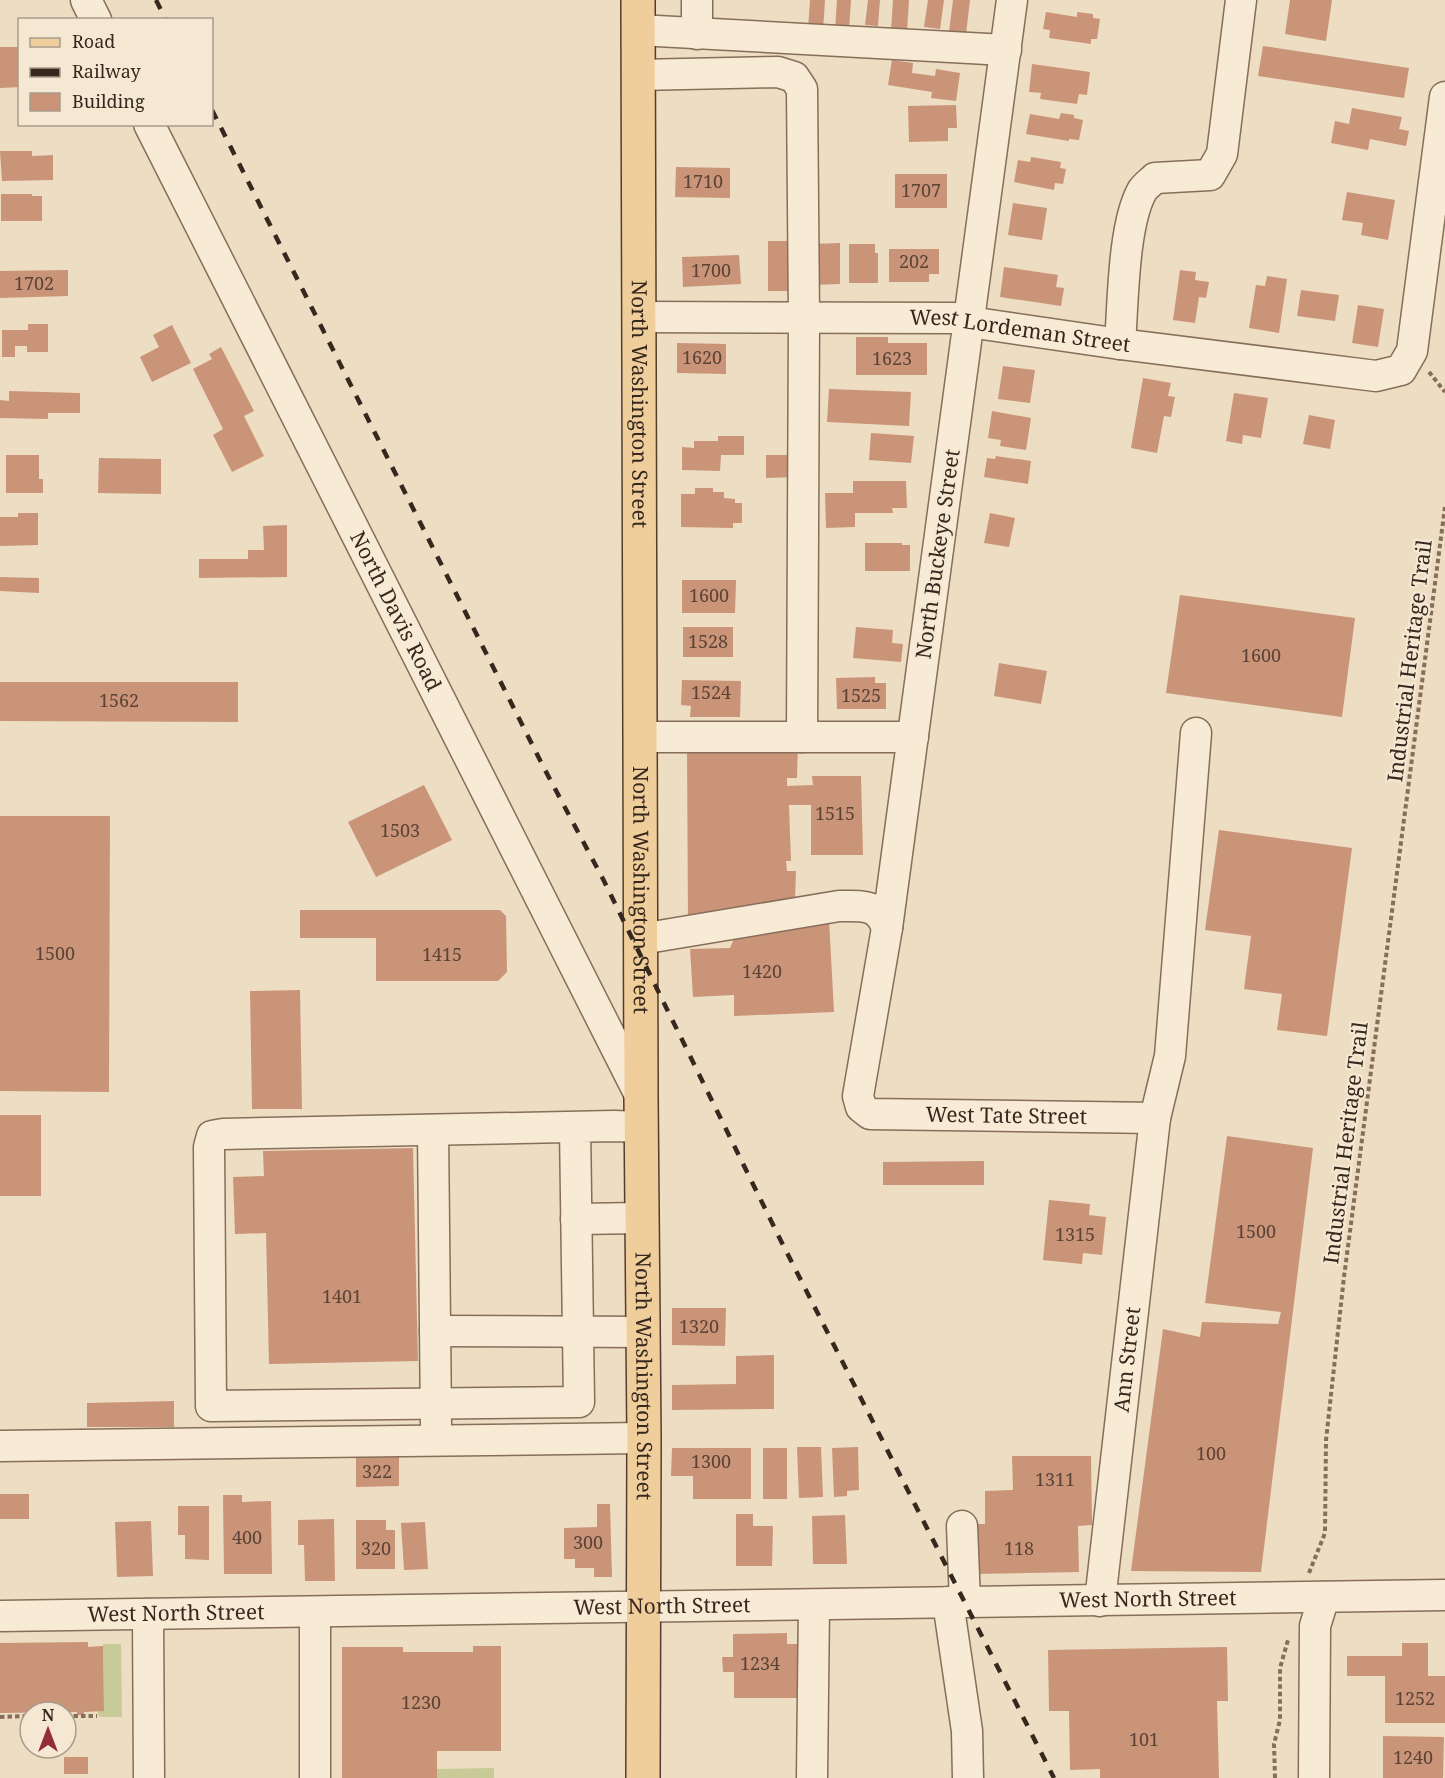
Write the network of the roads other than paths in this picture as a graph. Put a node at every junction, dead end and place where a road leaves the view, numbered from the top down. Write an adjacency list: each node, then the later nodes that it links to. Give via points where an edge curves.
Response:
1 (86, 0): 6 (street)
2 (697, 0): 7 (street)
3 (1012, 0): 8 (street, North Buckeye Street)
4 (1241, 0): 15 (street, via 1222,154 1210,174 1155,178 1143,189 1134,210 1128,244)
5 (638, 15): 7 (street); 9 (main road, North Washington Street)
6 (95, 18)
7 (697, 34): 8 (street)
8 (1006, 50): 14 (street, North Buckeye Street)
9 (638, 75): 12 (main road, North Washington Street); 13 (street, via 778,72 794,77 802,89)
10 (1445, 97): 15 (street, West Lordeman Street, via 1412,351 1401,370 1376,376)
11 (150, 126): 23 (street, North Davis Road)
12 (639, 317): 13 (street, West Lordeman Street); 17 (main road, North Washington Street)
13 (804, 318): 14 (street, West Lordeman Street, via 954,318); 18 (street)
14 (969, 322): 15 (street, West Lordeman Street); 19 (street, North Buckeye Street)
15 (1120, 344)
16 (1196, 733): 24 (street, Ann Street, via 1170,1056)
17 (640, 737): 18 (street); 21 (main road, North Washington Street)
18 (802, 737): 19 (street)
19 (913, 737): 20 (street, North Buckeye Street)
20 (887, 928): 21 (street, via 882,916 873,909 839,906); 22 (street, North Buckeye Street, via 858,1096)
21 (641, 939): 23 (main road, North Washington Street)
22 (861, 1107): 24 (street, West Tate Street, via 870,1114 895,1115)
23 (641, 1112): 25 (street); 27 (main road, North Washington Street)
24 (1155, 1118): 43 (street, Ann Street)
25 (575, 1127): 26 (street); 28 (street)
26 (433, 1130): 29 (street); 34 (street, via 212,1137)
27 (642, 1218): 28 (street); 31 (main road, North Washington Street)
28 (576, 1219): 30 (street)
29 (435, 1331): 30 (street); 33 (street)
30 (578, 1331): 31 (street); 32 (street)
31 (643, 1332): 36 (main road, North Washington Street)
32 (579, 1402): 33 (street); 35 (street)
33 (436, 1403): 34 (street); 37 (street)
34 (211, 1406): 38 (street)
35 (579, 1438): 36 (street); 37 (street)
36 (644, 1438): 46 (main road, North Washington Street)
37 (436, 1440): 38 (street)
38 (211, 1442): 39 (street)
39 (0, 1446)
40 (962, 1526): 44 (street)
41 (1445, 1595): 42 (street, West North Street)
42 (1312, 1597): 43 (street, West North Street); 55 (street)
43 (1100, 1601): 44 (street, West North Street)
44 (957, 1602): 45 (street, West North Street); 54 (street)
45 (814, 1605): 46 (street, West North Street); 53 (street)
46 (642, 1608): 47 (street, West North Street); 52 (main road, North Washington Street)
47 (315, 1612): 48 (street, West North Street); 51 (street)
48 (148, 1614): 49 (street, West North Street); 50 (street)
49 (0, 1617)
50 (149, 1778)
51 (315, 1778)
52 (643, 1778)
53 (812, 1778)
54 (968, 1778)
55 (1314, 1778)

